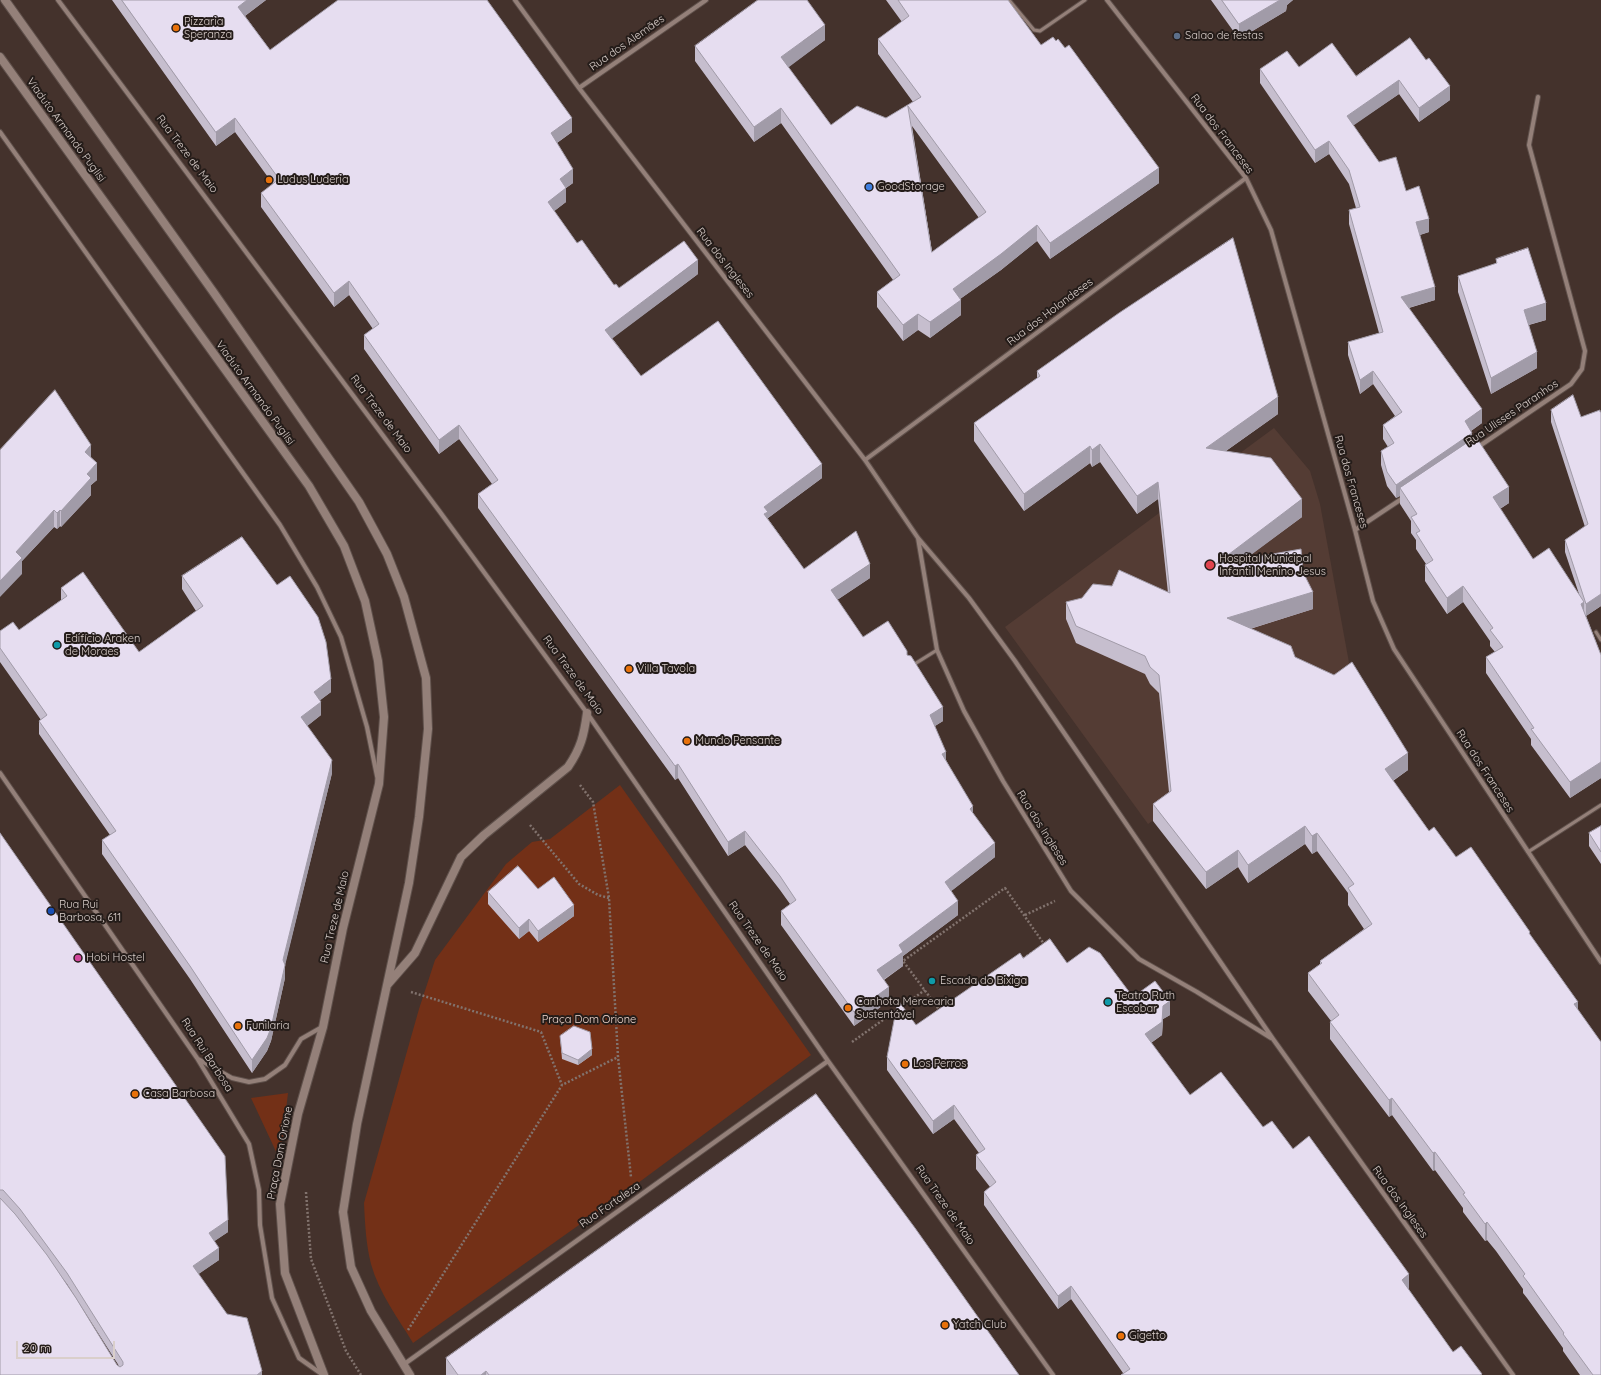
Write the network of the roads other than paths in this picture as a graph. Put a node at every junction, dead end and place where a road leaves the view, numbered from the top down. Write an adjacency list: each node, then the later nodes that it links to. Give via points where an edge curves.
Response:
1 (5, 0): 28 (main road, Viaduto Armando Puglisi, via 359,502 387,554 404,597 426,678 428,729 409,883)
2 (58, 0): 22 (street, Rua Treze de Maio)
3 (515, 0): 9 (street, Rua dos Ingleses)
4 (706, 0): 9 (street, Rua dos Alemães)
5 (1009, 0): 6 (lane, via 1028,25 1040,31)
6 (1085, 0)
7 (1107, 0): 12 (street, Rua dos Franceses)
8 (0, 58): 24 (main road, Viaduto Armando Puglisi, via 309,486 344,546 365,601 378,662 384,717)
9 (579, 88): 14 (street, Rua dos Ingleses)
10 (1538, 97): 13 (street, Rua Ulisses Paranhos, via 1529,145 1586,350 1582,369 1571,384)
11 (0, 132): 24 (street, Rua Treze de Maio, via 280,525 317,587 341,637 367,728)
12 (1246, 178): 14 (street, Rua dos Holandeses); 16 (street, Rua dos Franceses, via 1271,230)
13 (1474, 450)
14 (865, 460): 17 (street, Rua dos Ingleses)
15 (1410, 493): 16 (street)
16 (1355, 530): 26 (street, Rua dos Franceses, via 1373,601 1394,649)
17 (918, 538): 20 (street, Rua dos Ingleses); 30 (street, Rua dos Ingleses, via 969,598 1015,661)
18 (1596, 632): 19 (lane)
19 (1601, 640)
20 (937, 650): 21 (lane); 30 (street, Rua dos Ingleses, via 964,711 1003,781 1071,891 1139,959)
21 (909, 667)
22 (587, 713): 28 (main road, via 584,737 568,767 461,857 415,953); 32 (street, Rua Treze de Maio)
23 (0, 773): 31 (street, Rua Rui Barbosa)
24 (379, 784): 29 (main road, Rua Treze de Maio, via 343,928)
25 (1601, 804): 26 (lane)
26 (1528, 852): 27 (street, Rua dos Franceses)
27 (1601, 962)
28 (388, 985): 33 (main road, via 357,1124 343,1212 351,1267 371,1311)
29 (323, 1026): 31 (street, via 301,1039 285,1065 265,1079 249,1082 232,1078); 34 (main road, Praça Dom Orione, via 298,1114 280,1204 285,1273)
30 (1273, 1039): 37 (street, Rua dos Ingleses)
31 (197, 1058): 34 (street, Rua Rui Barbosa, via 249,1144 259,1190 260,1225 272,1298 299,1358)
32 (828, 1061): 33 (street, Rua Fortaleza); 36 (street, Rua Treze de Maio)
33 (402, 1365): 35 (main road)
34 (323, 1375)
35 (410, 1375)
36 (1053, 1375)
37 (1513, 1375)

